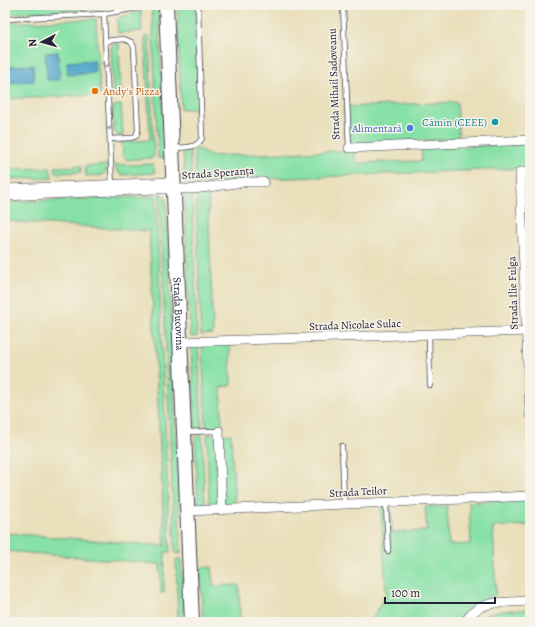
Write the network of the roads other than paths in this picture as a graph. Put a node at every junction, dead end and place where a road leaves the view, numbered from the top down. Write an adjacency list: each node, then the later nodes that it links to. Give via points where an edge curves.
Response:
1 (153, 5): 5 (lane)
2 (166, 5): 10 (main road, Strada Bucovina)
3 (198, 5): 10 (lane, via 202,138 196,145)
4 (343, 5): 11 (lane, Strada Mihail Sadoveanu)
5 (104, 14): 6 (lane); 7 (lane)
6 (5, 19)
7 (105, 41): 8 (lane, one-way to 8); 8 (lane, via 124,39 131,42 134,47 138,130 136,136 131,138)
8 (110, 139): 15 (lane)
9 (530, 140): 11 (street, Strada Mihail Sadoveanu)
10 (171, 148): 14 (main road, Strada Bucovina)
11 (349, 148)
12 (530, 171): 18 (street, Strada Ilie Fulga, via 520,172)
13 (264, 182): 14 (street, Strada Speranța, via 243,182 194,189)
14 (173, 185): 15 (street); 20 (main road, Strada Bucovina)
15 (112, 188): 16 (street); 17 (street)
16 (5, 189)
17 (5, 196)
18 (528, 331): 19 (street, Strada Nicolae Sulac); 22 (street, Strada Ilie Fulga)
19 (429, 334): 20 (street, Strada Nicolae Sulac); 21 (lane)
20 (180, 342): 24 (main road, Strada Bucovina)
21 (430, 385)
22 (530, 414)
23 (219, 431): 24 (lane); 29 (street)
24 (184, 432): 30 (main road, Strada Bucovina)
25 (342, 446): 28 (lane)
26 (530, 496): 27 (street, Strada Teilor)
27 (386, 502): 28 (street, Strada Teilor); 31 (lane)
28 (344, 504): 29 (street, Strada Teilor)
29 (222, 510): 30 (street, Strada Teilor)
30 (187, 511): 33 (main road, Strada Bucovina)
31 (388, 551)
32 (530, 601): 34 (street, via 485,605 472,612)
33 (192, 622)
34 (465, 622)

